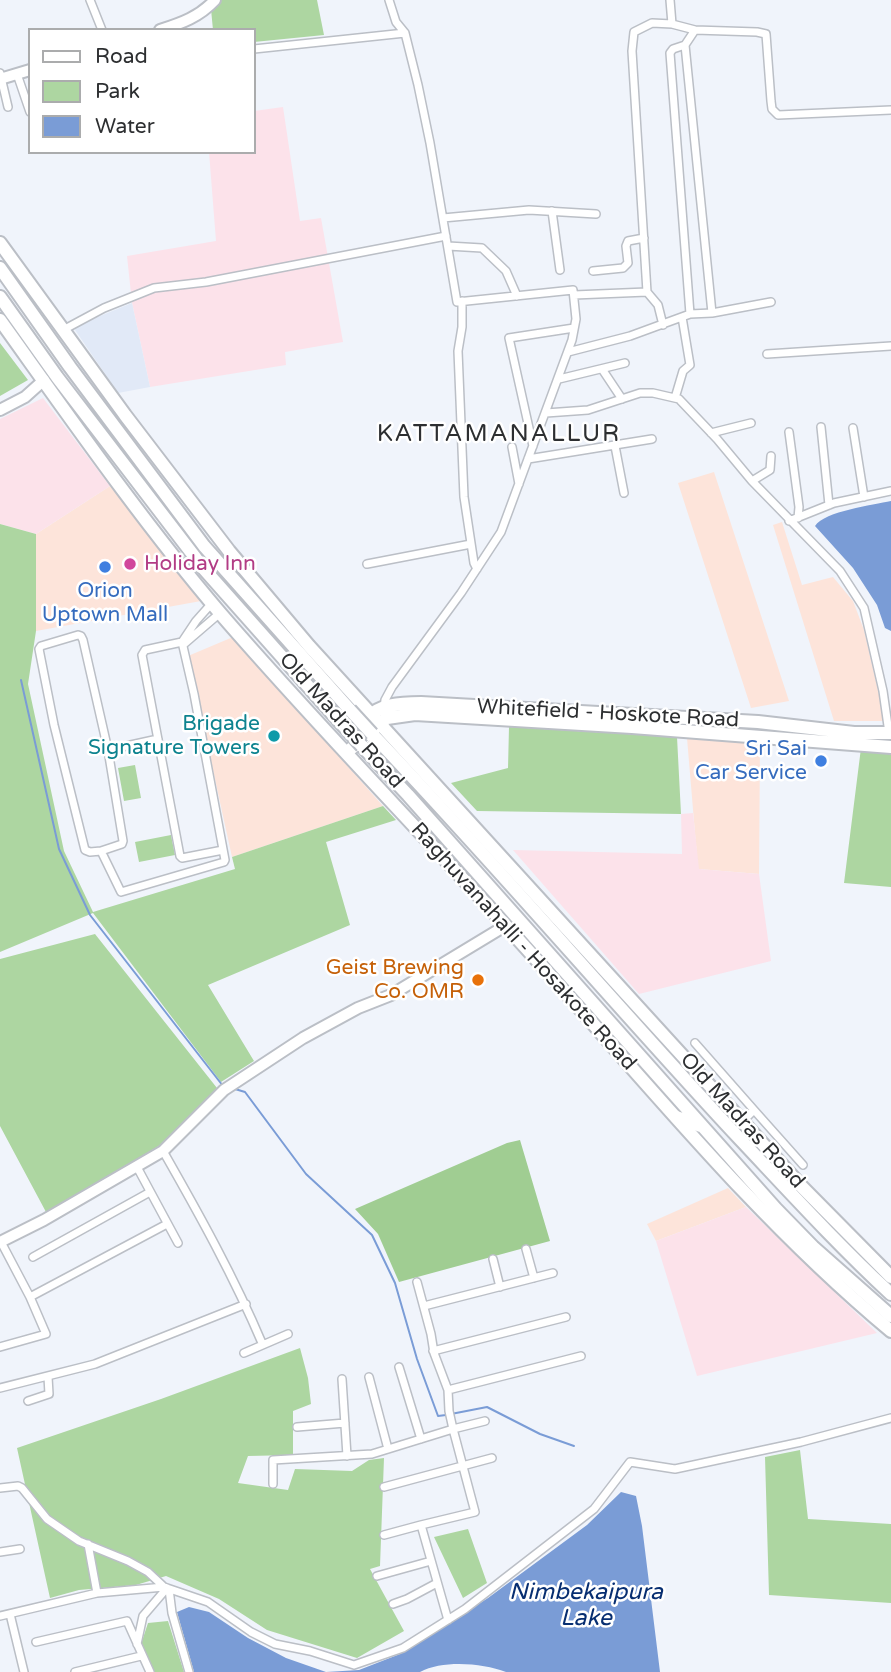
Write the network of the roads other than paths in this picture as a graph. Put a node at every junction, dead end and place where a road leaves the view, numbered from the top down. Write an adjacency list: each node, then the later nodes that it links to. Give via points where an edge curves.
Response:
1 (90, 0): 6 (street)
2 (215, 0): 7 (main road, via 202,14)
3 (389, 0): 9 (street)
4 (670, 0): 5 (street)
5 (672, 24): 8 (street); 22 (street, via 652,23 634,32)
6 (101, 28)
7 (167, 28)
8 (695, 30): 10 (street); 17 (street, via 766,34 772,109 778,115)
9 (405, 33): 11 (street); 20 (street)
10 (685, 45): 34 (street); 35 (street, via 670,53)
11 (256, 49)
12 (28, 71): 13 (main road)
13 (17, 74): 14 (main road); 15 (street)
14 (1, 77): 16 (street)
15 (28, 105)
16 (8, 107)
17 (891, 110)
18 (552, 211): 19 (street); 20 (street); 25 (street)
19 (596, 214)
20 (443, 218): 21 (street)
21 (446, 236): 24 (street); 39 (street, via 154,288)
22 (644, 238): 27 (street, via 628,241 628,263 623,268); 28 (street)
23 (0, 243): 39 (main road)
24 (448, 246): 30 (street, via 482,248 506,271); 32 (street, via 457,302)
25 (560, 270)
26 (2, 271): 75 (main road, bridge, via 204,545 350,710)
27 (593, 271)
28 (647, 292): 29 (street); 37 (street, via 658,305)
29 (574, 295): 30 (street, via 573,290); 38 (street)
30 (517, 296): 32 (street)
31 (0, 297): 87 (main road, Old Madras Road, bridge, via 204,569)
32 (462, 301): 70 (street, via 458,381)
33 (771, 302): 34 (street)
34 (712, 313): 35 (street)
35 (686, 315): 37 (street); 47 (street, via 690,365 683,371)
36 (0, 320): 46 (main road, Raghuvanahalli - Hosakote Road)
37 (663, 325): 41 (street)
38 (574, 328): 41 (street); 59 (street, via 509,338)
39 (63, 330): 75 (main road, via 229,551)
40 (891, 346): 42 (street)
41 (568, 352): 45 (street)
42 (766, 354)
43 (625, 363): 44 (street)
44 (602, 369): 45 (street); 48 (street)
45 (559, 379): 50 (street)
46 (44, 380): 49 (main road, via 26,397); 73 (main road, Raghuvanahalli - Hosakote Road)
47 (675, 398): 48 (street, via 639,393); 55 (street)
48 (622, 399): 50 (street, via 588,410)
49 (0, 410)
50 (546, 413): 59 (street)
51 (751, 423): 55 (street)
52 (821, 428): 67 (street)
53 (853, 428): 66 (street)
54 (789, 432): 68 (street)
55 (711, 433): 62 (street)
56 (652, 439): 57 (street)
57 (615, 446): 61 (street); 65 (street)
58 (512, 447): 63 (street)
59 (533, 447): 61 (street)
60 (771, 456): 62 (street, via 770,470)
61 (528, 458): 63 (street)
62 (752, 481): 69 (street)
63 (519, 484): 72 (street, via 501,532)
64 (891, 491): 66 (street)
65 (624, 493)
66 (864, 497): 67 (street)
67 (829, 505): 68 (street)
68 (798, 518): 69 (street)
69 (789, 521): 76 (street, via 840,571 863,608)
70 (471, 544): 71 (street); 72 (street)
71 (368, 564)
72 (477, 569): 75 (street, via 392,687)
73 (216, 608): 74 (street); 74 (street, via 196,621); 78 (main road, Raghuvanahalli - Hosakote Road)
74 (183, 643): 77 (street, via 145,650 142,655); 80 (street)
75 (378, 719): 76 (main road, Whitefield - Hoskote Road, via 401,703 421,703 758,722 838,737); 78 (main road); 86 (main road, Old Madras Road); 92 (main road, Old Madras Road, via 444,810 662,1056)
76 (890, 738)
77 (158, 739): 79 (street); 80 (street, via 180,856)
78 (342, 748): 82 (main road, Raghuvanahalli - Hosakote Road)
79 (107, 750): 81 (street, via 123,841); 81 (street, via 81,636 41,646 81,838 85,850)
80 (223, 850): 81 (street, via 224,862 121,892)
81 (101, 851)
82 (505, 926): 85 (main road, Raghuvanahalli - Hosakote Road); 88 (main road, via 237,1080)
83 (695, 1043): 84 (street)
84 (754, 1110): 86 (street); 89 (street)
85 (676, 1117): 87 (main road); 110 (main road, Raghuvanahalli - Hosakote Road, via 752,1202)
86 (743, 1121): 92 (main road, Old Madras Road)
87 (705, 1127): 108 (main road, Old Madras Road, via 813,1247)
88 (163, 1151): 90 (main road); 106 (street)
89 (803, 1166)
90 (136, 1167): 91 (street); 94 (main road)
91 (150, 1192): 93 (street); 97 (street)
92 (813, 1208): 100 (main road, Old Madras Road); 104 (main road, via 848,1254)
93 (167, 1224): 95 (street); 105 (street)
94 (0, 1242): 105 (street)
95 (178, 1244)
96 (526, 1249): 101 (street)
97 (33, 1257)
98 (493, 1259): 103 (street)
99 (553, 1273): 101 (street)
100 (891, 1277)
101 (534, 1278): 103 (street)
102 (417, 1282): 107 (street)
103 (500, 1287): 107 (street)
104 (891, 1294)
105 (30, 1297): 113 (street, via 46,1334)
106 (246, 1304): 112 (street); 118 (street, via 95,1364)
107 (424, 1306): 114 (street)
108 (891, 1316)
109 (566, 1317): 114 (street)
110 (891, 1331)
111 (288, 1334): 112 (street)
112 (262, 1343): 115 (street)
113 (0, 1346)
114 (433, 1351): 122 (street)
115 (244, 1353)
116 (581, 1356): 122 (street)
117 (399, 1367): 129 (street)
118 (48, 1377): 121 (street); 123 (street, via 49,1394)
119 (369, 1377): 130 (street)
120 (342, 1379): 126 (street)
121 (0, 1388)
122 (449, 1390): 128 (street)
123 (28, 1402)
124 (891, 1418): 150 (street, via 676,1469 630,1462 594,1508)
125 (485, 1421): 128 (street)
126 (345, 1423): 127 (street); 131 (street)
127 (296, 1427)
128 (453, 1429): 129 (street); 133 (street)
129 (421, 1439): 130 (street)
130 (388, 1449): 131 (street)
131 (347, 1456): 134 (street, via 273,1460)
132 (492, 1458): 133 (street)
133 (463, 1466): 136 (street); 137 (street, via 475,1511)
134 (273, 1484)
135 (0, 1488): 139 (street, via 22,1488 41,1515)
136 (384, 1488)
137 (421, 1525): 138 (street); 142 (street)
138 (384, 1535)
139 (88, 1544): 145 (street, via 148,1572); 146 (street)
140 (20, 1549): 141 (street)
141 (0, 1552)
142 (431, 1561): 143 (street); 144 (street)
143 (377, 1576)
144 (437, 1583): 147 (street); 150 (street)
145 (167, 1588): 146 (street); 150 (street, via 208,1602 275,1644 354,1665 403,1648); 152 (street, via 143,1616); 157 (street)
146 (97, 1593): 148 (street)
147 (393, 1604)
148 (10, 1614): 149 (street); 154 (street)
149 (0, 1616)
150 (448, 1620)
151 (36, 1642): 152 (street, via 127,1621)
152 (137, 1645): 153 (street)
153 (141, 1656): 155 (street); 156 (street)
154 (24, 1672)
155 (75, 1672)
156 (150, 1672)
157 (189, 1672)

